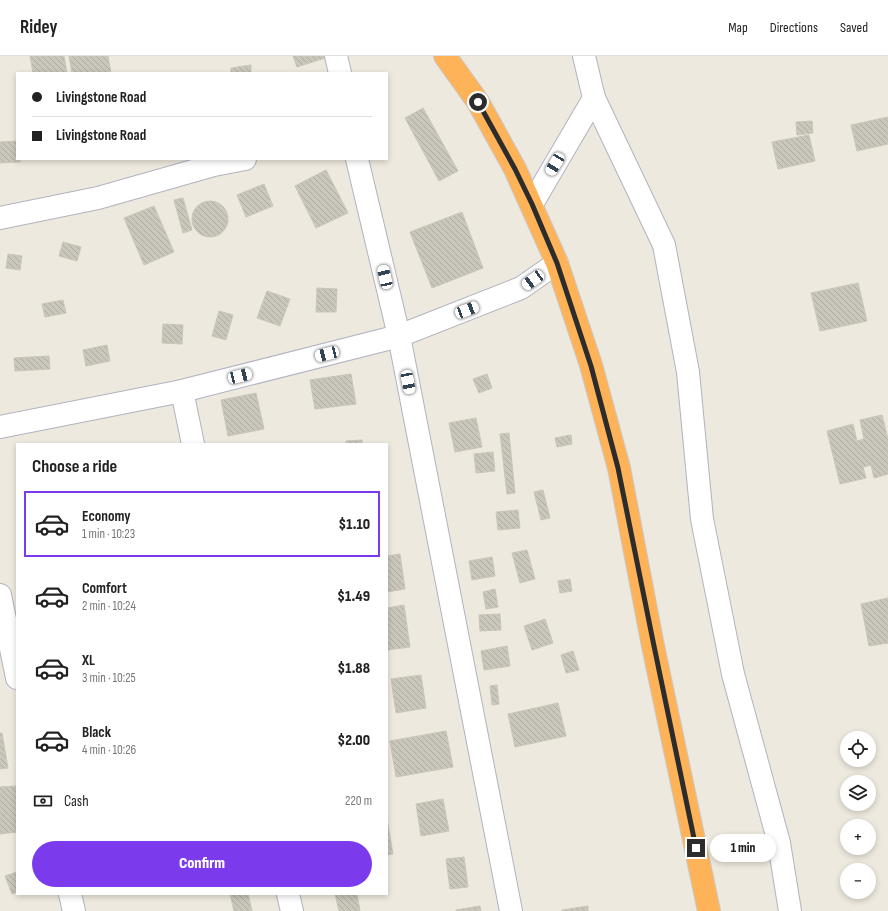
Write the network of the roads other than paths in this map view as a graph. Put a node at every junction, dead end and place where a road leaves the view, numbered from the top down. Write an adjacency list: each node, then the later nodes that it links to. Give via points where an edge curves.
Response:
1 (336, 56): 4 (street)
2 (445, 56): 8 (highway, via 478,102)
3 (584, 56): 5 (street)
4 (340, 72)
5 (594, 98): 8 (street); 23 (street, via 664,245 688,372 702,519 734,674 778,843)
6 (240, 160): 9 (street, via 98,198)
7 (357, 160): 11 (street)
8 (532, 204): 10 (highway)
9 (0, 218)
10 (557, 263): 11 (street, via 521,288); 22 (highway, via 591,366 618,468)
11 (399, 336): 12 (street); 21 (street)
12 (182, 390): 13 (street); 14 (street)
13 (0, 427)
14 (193, 443)
15 (0, 594): 16 (street)
16 (16, 673)
17 (70, 895): 19 (street)
18 (288, 895): 20 (street)
19 (74, 911)
20 (292, 911)
21 (511, 911)
22 (709, 911)
23 (790, 911)

